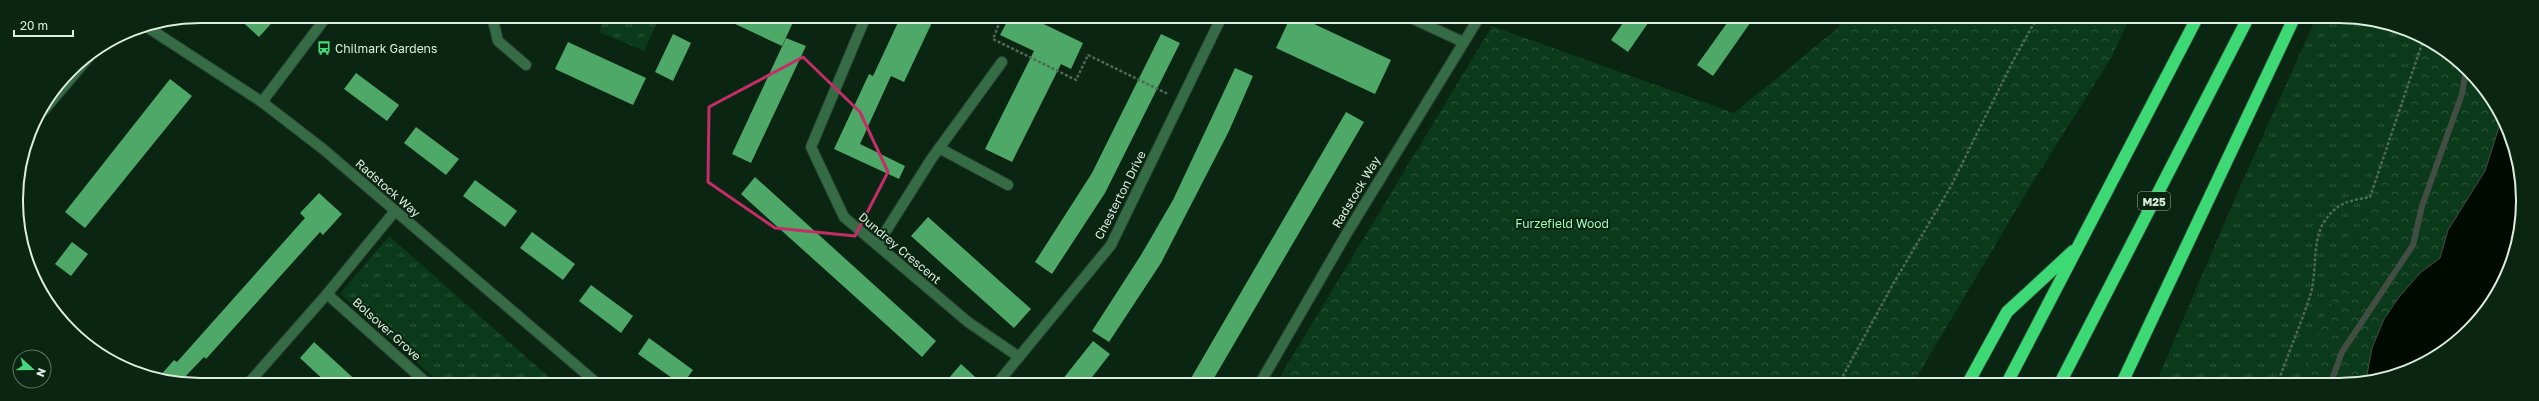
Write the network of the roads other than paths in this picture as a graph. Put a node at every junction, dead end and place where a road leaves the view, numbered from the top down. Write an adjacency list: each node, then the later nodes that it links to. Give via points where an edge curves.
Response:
1 (322, 23): 14 (street)
2 (494, 23): 13 (street, via 498,41)
3 (863, 23): 18 (street, Dundrey Crescent, via 811,147 844,217)
4 (1219, 23): 21 (street, Chesterton Drive, via 1111,245)
5 (1422, 23): 11 (street)
6 (1475, 23): 11 (street, Radstock Way)
7 (2194, 23): 19 (highway)
8 (2245, 23): 29 (highway, M25)
9 (2293, 23): 30 (highway)
10 (152, 30): 14 (street, Radstock Way)
11 (1463, 42): 26 (street, Radstock Way, via 1347,233)
12 (1002, 62): 15 (street)
13 (526, 65)
14 (262, 102): 17 (street, Radstock Way, via 323,149)
15 (939, 148): 16 (street); 18 (street)
16 (1008, 185)
17 (395, 211): 20 (street); 24 (street, Radstock Way)
18 (877, 245): 21 (street, Dundrey Crescent, via 968,322)
19 (2079, 245): 27 (highway, via 2007,312); 28 (highway)
20 (327, 294): 22 (street); 23 (street, Bolsover Grove)
21 (1019, 357): 25 (street, Chesterton Drive)
22 (253, 378)
23 (421, 378)
24 (591, 378)
25 (1002, 378)
26 (1263, 378)
27 (1971, 378)
28 (2010, 378)
29 (2063, 378)
30 (2124, 378)

